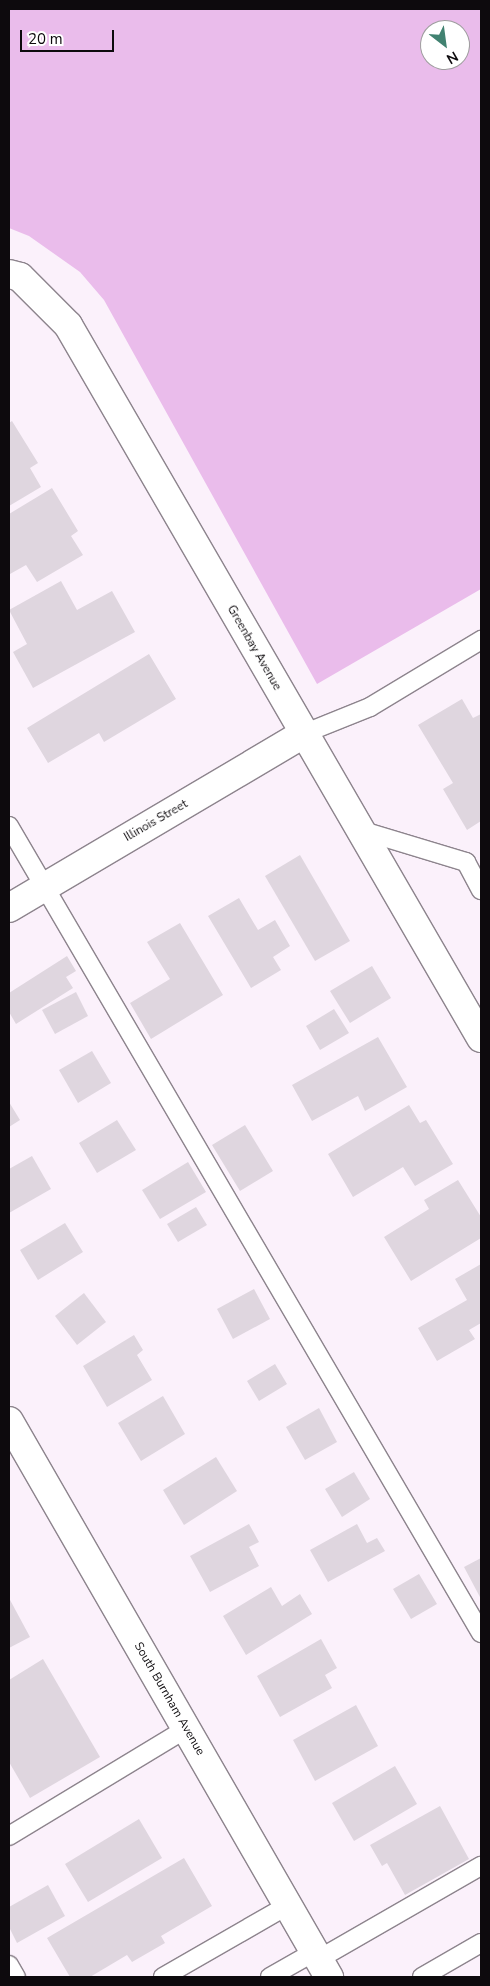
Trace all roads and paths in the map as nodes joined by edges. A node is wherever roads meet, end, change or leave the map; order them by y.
1 (9, 274) edge
2 (481, 640) edge
3 (303, 734) junction
4 (9, 826) edge
5 (360, 830) junction
6 (45, 886) junction
7 (481, 890) edge
8 (9, 908) edge
9 (481, 1038) edge
10 (9, 1420) edge
11 (481, 1633) edge
12 (186, 1729) junction
13 (9, 1836) edge
14 (481, 1866) edge
15 (288, 1905) junction
16 (481, 1943) edge
17 (9, 1965) edge
18 (322, 1968) edge
19 (16, 1977) edge
20 (163, 1977) edge
21 (270, 1977) edge
22 (422, 1977) edge

1 - 3 street, Greenbay Avenue
2 - 3 lane
3 - 5 street, Greenbay Avenue
3 - 6 street, Illinois Street
4 - 6 lane
5 - 7 lane
5 - 9 street, Greenbay Avenue
6 - 8 street, Illinois Street
6 - 11 lane
10 - 12 street, South Burnham Avenue
12 - 13 lane
12 - 15 street, South Burnham Avenue
14 - 18 lane
15 - 18 street, South Burnham Avenue
15 - 20 lane
16 - 22 lane
17 - 19 lane
18 - 21 lane

